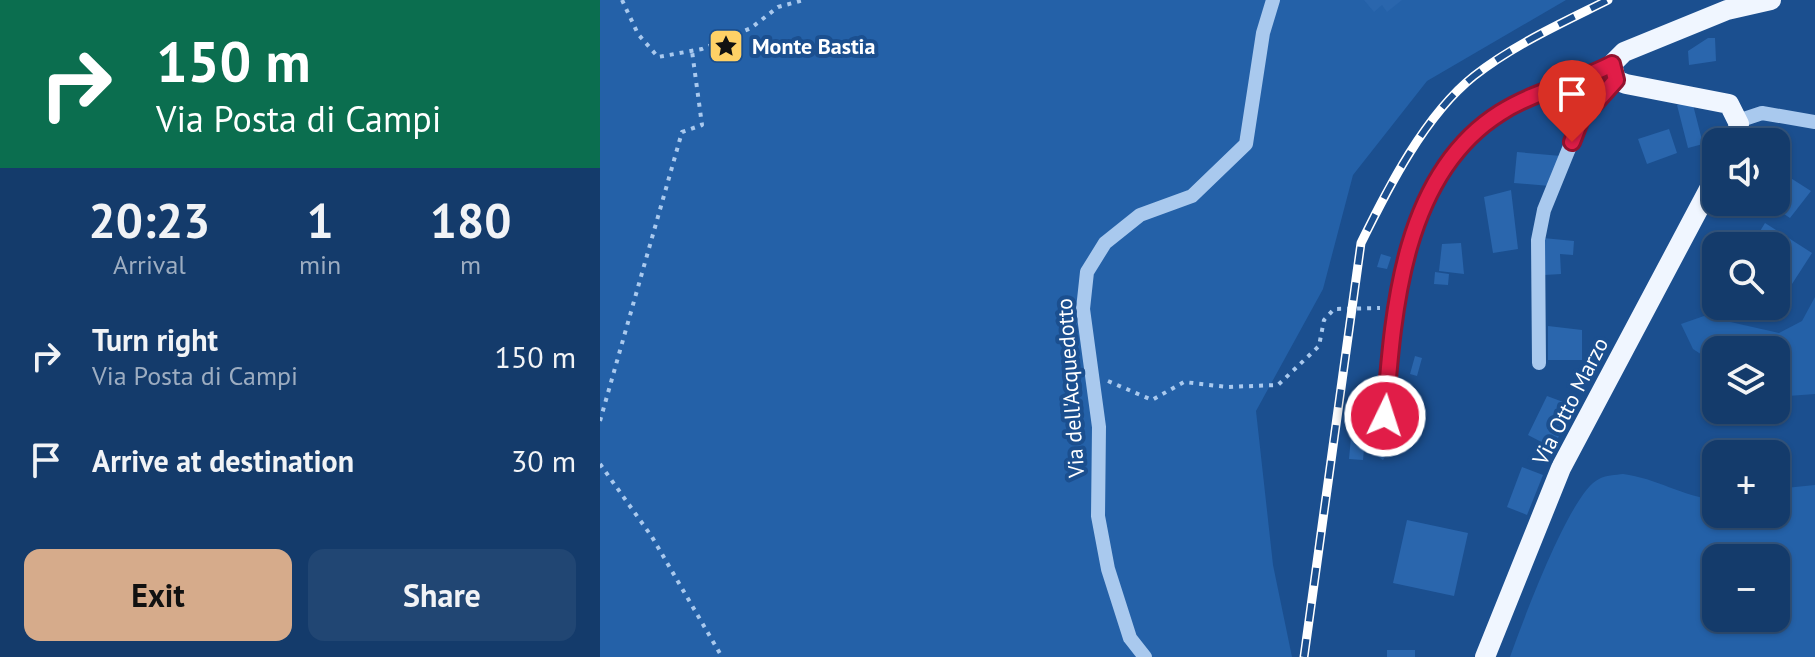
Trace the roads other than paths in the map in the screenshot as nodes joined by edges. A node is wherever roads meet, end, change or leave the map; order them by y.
1 (1273, 0) edge
2 (1771, 0) edge
3 (1614, 72) junction
4 (1738, 121) junction
5 (1815, 122) edge
6 (1737, 128) edge
7 (1702, 202) edge
8 (1539, 363) dead end
9 (1385, 416) dead end
10 (1145, 657) edge
11 (1485, 657) edge

1 - 10 street, Via dell'Acquedotto
2 - 3 main road
3 - 4 main road
3 - 8 street
3 - 9 street
4 - 5 street
4 - 6 main road
7 - 11 main road, Via Otto Marzo

